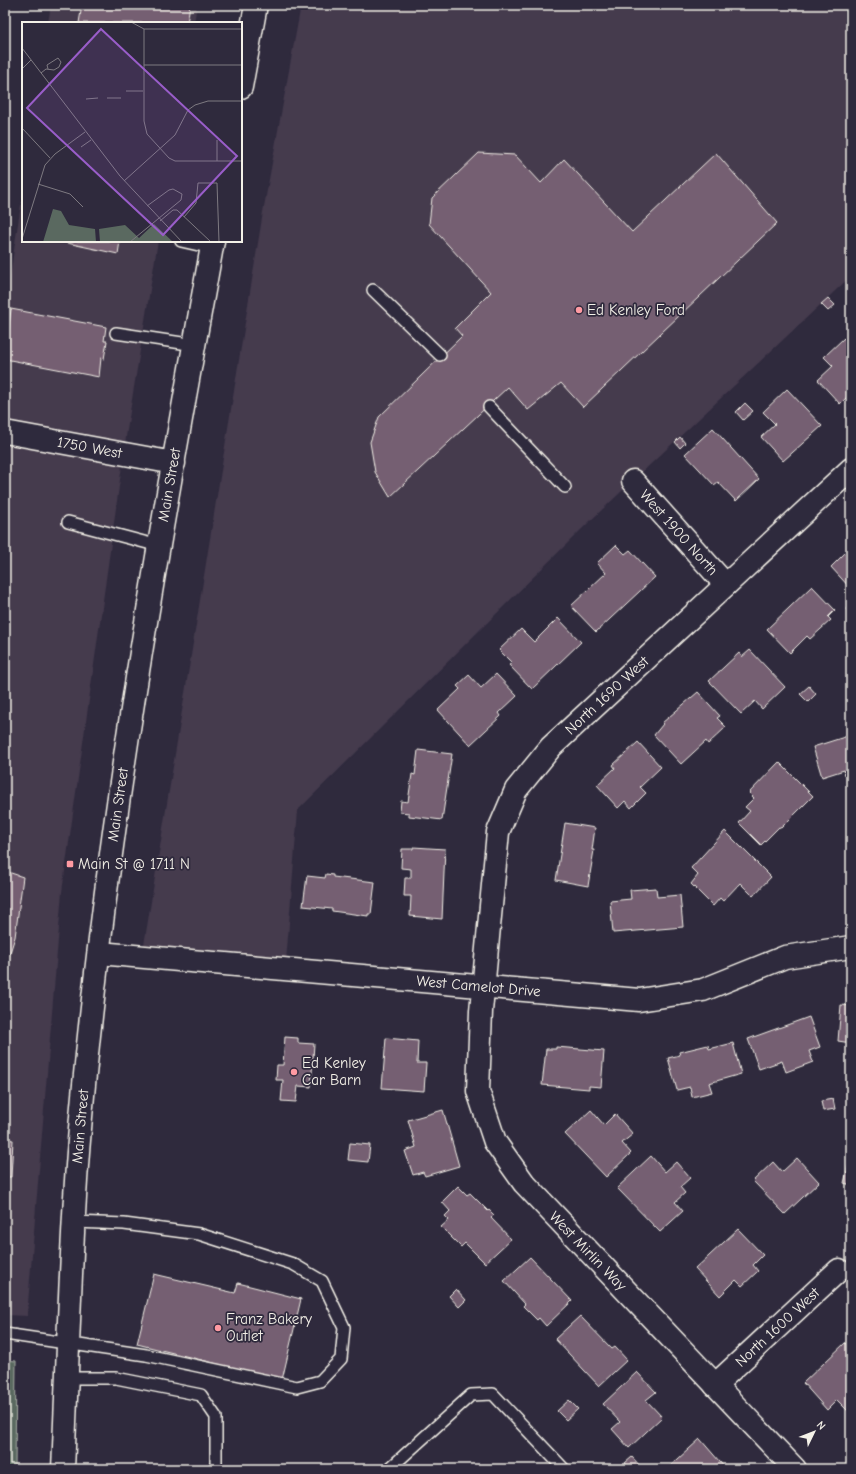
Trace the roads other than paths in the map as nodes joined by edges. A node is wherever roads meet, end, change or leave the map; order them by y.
1 (256, 5) edge
2 (242, 82) edge
3 (192, 242) edge
4 (213, 244) edge
5 (373, 290) dead end
6 (116, 333) dead end
7 (195, 345) junction
8 (440, 355) dead end
9 (489, 407) dead end
10 (5, 432) edge
11 (174, 463) junction
12 (851, 469) edge
13 (634, 481) dead end
14 (565, 487) dead end
15 (68, 522) dead end
16 (158, 546) junction
17 (725, 584) junction
18 (851, 947) edge
19 (99, 953) junction
20 (483, 987) junction
21 (75, 1222) junction
22 (839, 1270) dead end
23 (5, 1334) edge
24 (69, 1344) junction
25 (67, 1378) junction
26 (715, 1384) junction
27 (63, 1469) edge
28 (216, 1469) edge
29 (389, 1469) edge
30 (564, 1469) edge
31 (795, 1469) edge

1 - 2 street
3 - 4 lane
4 - 7 street, Main Street
5 - 8 lane
6 - 7 lane
7 - 11 street, Main Street
9 - 14 lane
10 - 11 street, 1750 West
11 - 16 street, Main Street
12 - 17 street, North 1690 West
13 - 17 street, West 1900 North
15 - 16 lane
16 - 19 street, Main Street
17 - 20 street, North 1690 West
18 - 20 street, West Camelot Drive
19 - 20 street, West Camelot Drive
19 - 21 street, Main Street
20 - 26 street, West Mirlin Way
21 - 24 street, Main Street
21 - 24 lane
22 - 26 street, North 1600 West
23 - 24 lane
24 - 25 street, Main Street
25 - 27 street, Main Street
25 - 28 lane
26 - 31 street, West Mirlin Way
29 - 30 lane

